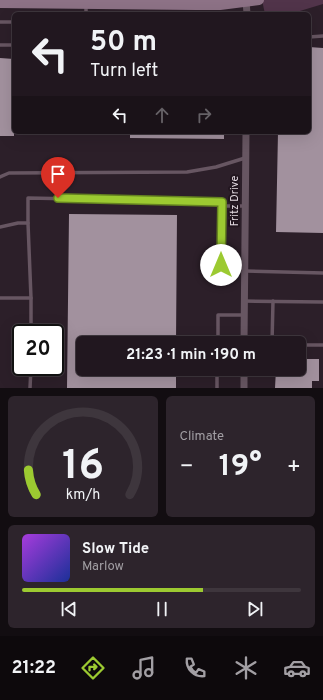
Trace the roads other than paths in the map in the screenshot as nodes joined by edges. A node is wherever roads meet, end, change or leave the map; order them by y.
1 (259, 0) edge
2 (246, 1) edge
3 (0, 3) edge
4 (86, 9) edge
5 (247, 12) edge
6 (0, 22) edge
7 (12, 22) edge
8 (323, 36) edge
9 (311, 37) edge
10 (0, 45) edge
11 (12, 45) edge
12 (246, 134) edge
13 (245, 158) junction
14 (0, 177) edge
15 (221, 206) junction
16 (245, 206) junction
17 (28, 223) junction
18 (0, 227) edge
19 (245, 268) junction
20 (323, 273) edge
21 (0, 298) edge
22 (31, 298) junction
23 (244, 301) junction
24 (273, 301) junction
25 (323, 302) edge
26 (244, 315) junction
27 (31, 324) edge
28 (218, 336) edge
29 (244, 336) edge
30 (272, 336) edge
31 (306, 345) edge
32 (323, 345) edge
33 (31, 376) edge
34 (217, 376) edge
35 (244, 376) edge
36 (30, 388) edge
37 (217, 388) edge
38 (244, 388) edge

1 - 2 main road
2 - 4 main road
2 - 5 street
3 - 4 main road
6 - 7 lane
8 - 9 lane
10 - 11 lane
12 - 13 street, Fritz Drive
13 - 14 lane
13 - 16 street, Fritz Drive
15 - 16 lane
15 - 17 lane
15 - 19 lane
16 - 19 street, Fritz Drive
17 - 18 lane
17 - 22 lane
19 - 20 lane
19 - 23 street, Fritz Drive
21 - 22 lane
22 - 27 lane
23 - 24 lane
23 - 26 street, Fritz Drive
24 - 25 lane
24 - 30 lane
26 - 28 lane
26 - 29 street, Fritz Drive
31 - 32 lane
33 - 36 lane
34 - 37 lane
35 - 38 street

